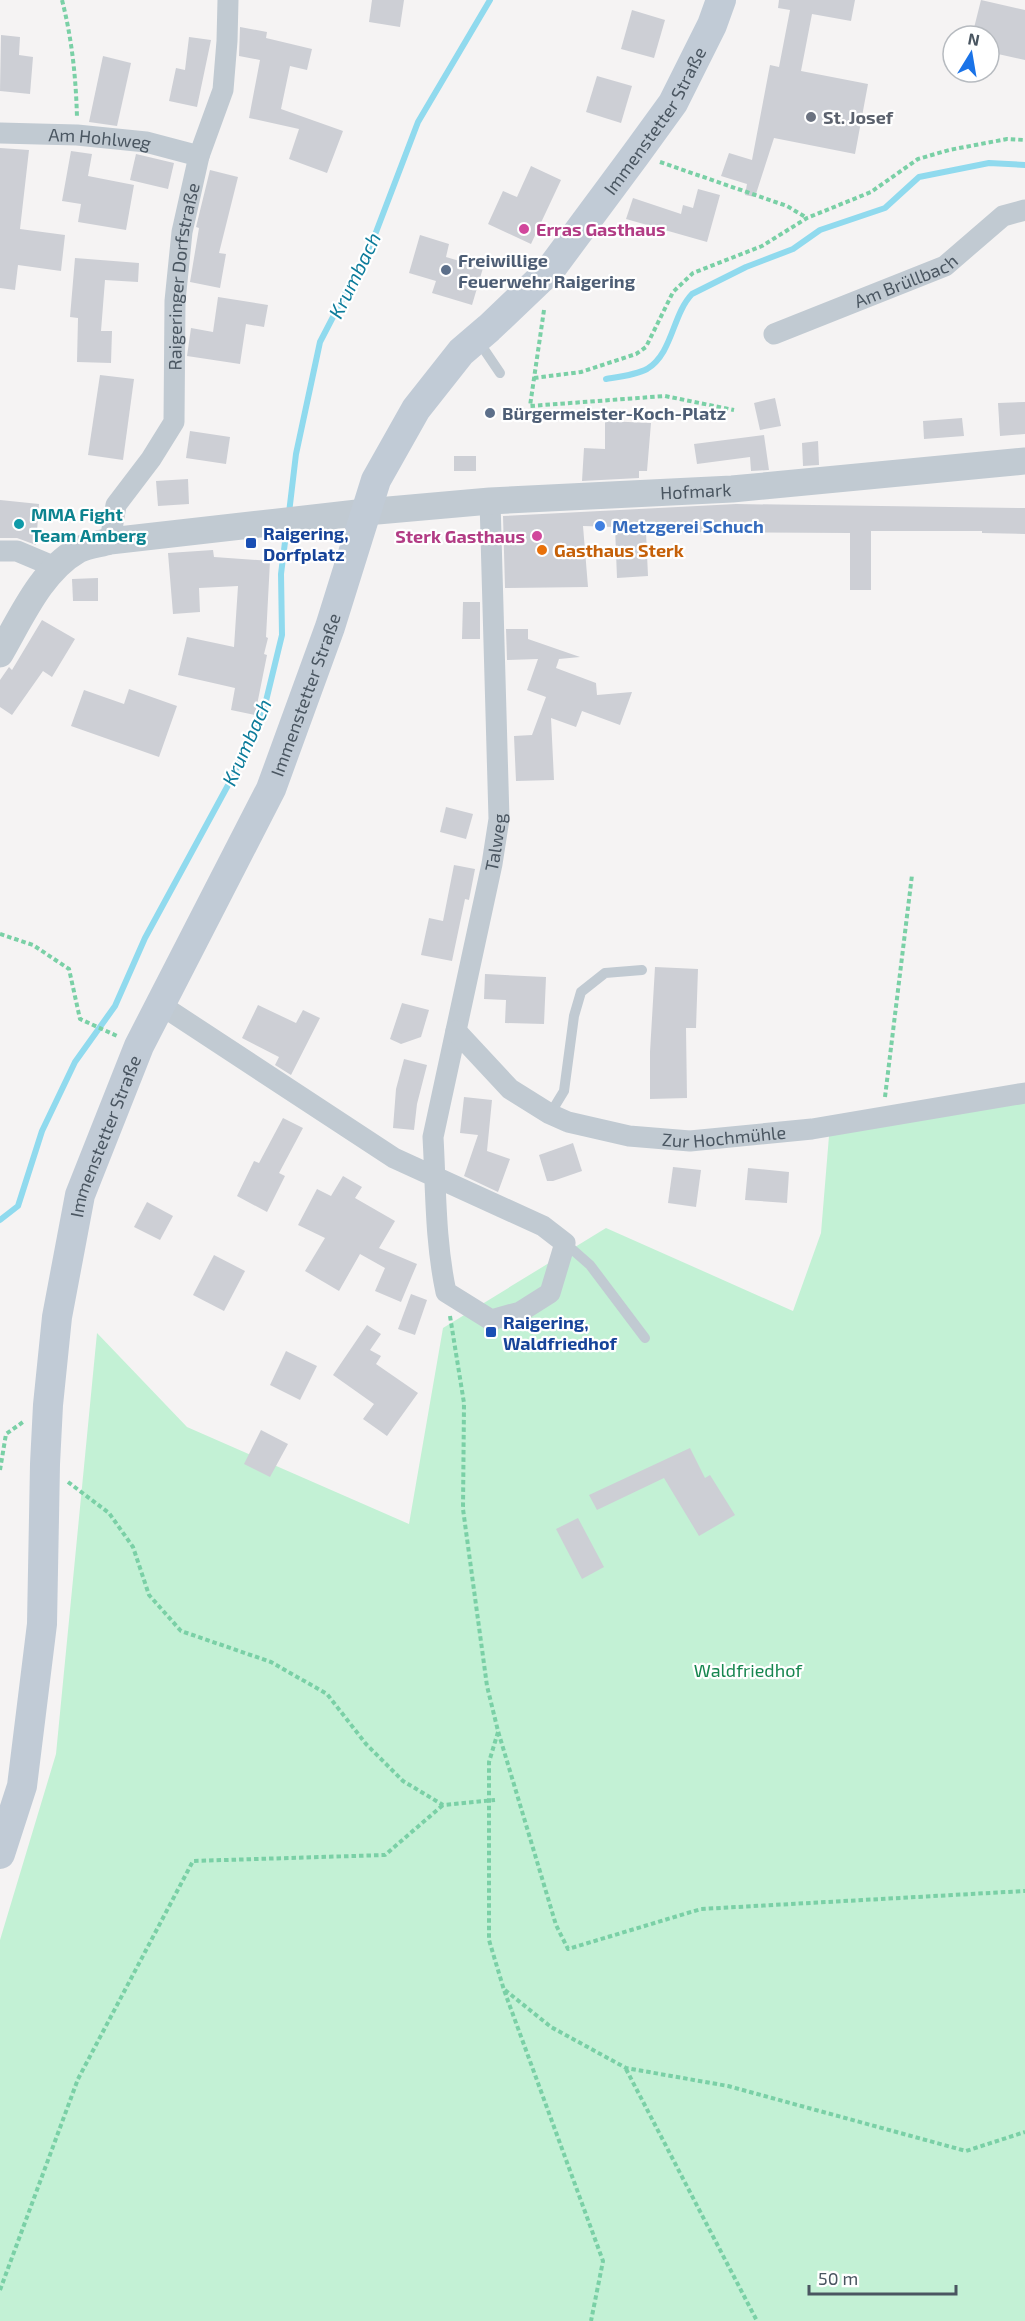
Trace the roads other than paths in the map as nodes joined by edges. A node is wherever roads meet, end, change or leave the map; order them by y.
1 (228, 0) edge
2 (721, 0) edge
3 (0, 133) edge
4 (199, 156) junction
5 (1025, 210) edge
6 (774, 334) dead end
7 (477, 339) junction
8 (500, 373) dead end
9 (1025, 461) edge
10 (490, 501) junction
11 (366, 512) junction
12 (110, 541) junction
13 (0, 551) edge
14 (55, 567) junction
15 (0, 654) edge
16 (642, 970) dead end
17 (161, 1005) junction
18 (456, 1031) junction
19 (1025, 1093) edge
20 (550, 1114) junction
21 (435, 1177) junction
22 (565, 1243) junction
23 (645, 1338) dead end
24 (0, 1854) edge

1 - 4 street, Raigeringer Dorfstraße
2 - 7 main road, Immenstetter Straße
3 - 4 street, Am Hohlweg
4 - 12 street, Raigeringer Dorfstraße
5 - 6 street, Am Brüllbach
7 - 8 lane
7 - 11 main road, Immenstetter Straße
9 - 10 street, Hofmark
10 - 11 street, Hofmark
10 - 18 street, Talweg
11 - 12 street, Hofmark
11 - 17 main road, Immenstetter Straße
12 - 14 street, Hofmark
13 - 14 street
14 - 15 street, Hofmark
16 - 20 lane
17 - 21 street
17 - 24 main road, Immenstetter Straße
18 - 20 street, Zur Hochmühle
18 - 21 street, Talweg
19 - 20 street, Zur Hochmühle
21 - 22 street
21 - 22 street, Talweg
22 - 23 lane

